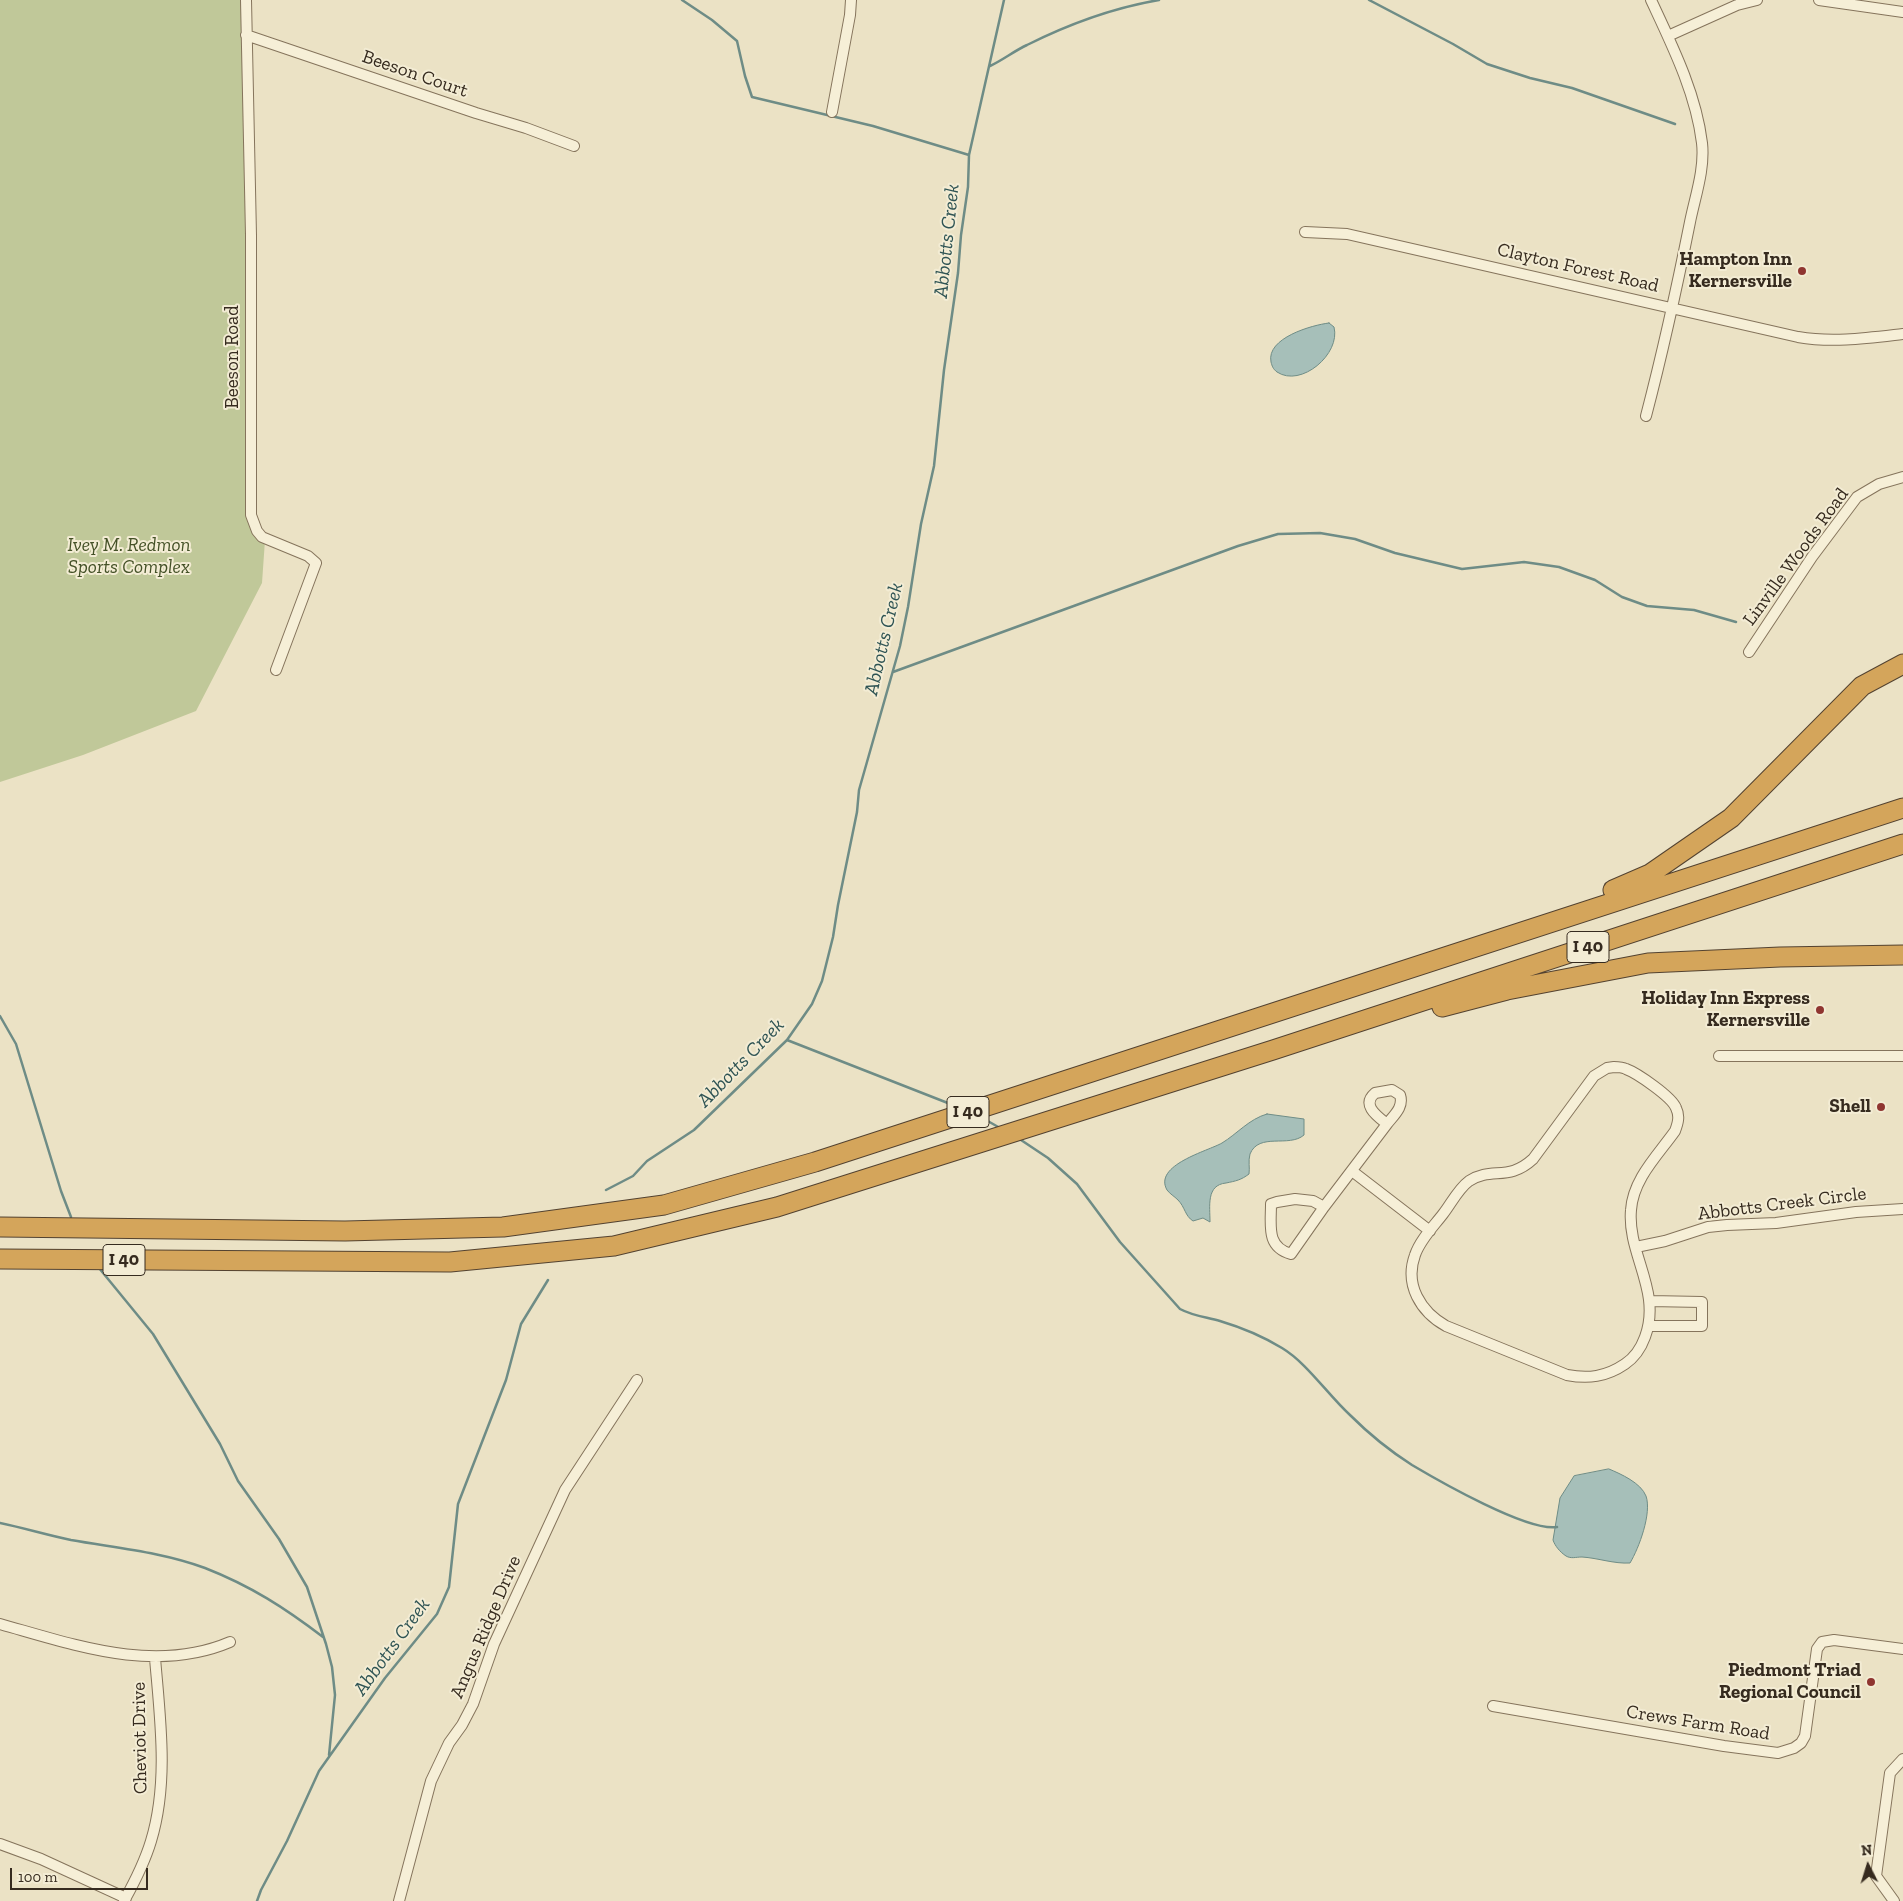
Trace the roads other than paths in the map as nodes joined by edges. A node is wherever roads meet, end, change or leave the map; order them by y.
1 (246, 0) edge
2 (851, 0) edge
3 (1651, 0) edge
4 (1756, 0) edge
5 (1819, 0) edge
6 (1903, 12) edge
7 (246, 35) junction
8 (1668, 36) junction
9 (832, 112) dead end
10 (574, 146) dead end
11 (1305, 232) dead end
12 (1673, 308) junction
13 (1903, 334) edge
14 (1646, 416) dead end
15 (1903, 477) edge
16 (1749, 652) dead end
17 (1903, 664) edge
18 (276, 670) dead end
19 (1903, 808) edge
20 (1903, 844) edge
21 (1456, 952) junction
22 (1903, 955) edge
23 (1273, 1050) junction
24 (1719, 1056) dead end
25 (1903, 1056) edge
26 (1387, 1124) dead end
27 (1352, 1171) junction
28 (1324, 1207) junction
29 (1903, 1209) edge
30 (0, 1227) edge
31 (1430, 1230) junction
32 (1636, 1247) junction
33 (0, 1259) edge
34 (1650, 1301) junction
35 (1650, 1326) junction
36 (637, 1380) dead end
37 (0, 1624) edge
38 (230, 1642) dead end
39 (1903, 1649) edge
40 (155, 1658) junction
41 (1493, 1706) dead end
42 (1903, 1759) edge
43 (0, 1844) edge
44 (125, 1899) edge
45 (398, 1901) edge
46 (1894, 1901) edge

1 - 7 street, Beeson Road
2 - 9 street
3 - 8 street
4 - 8 street
5 - 6 street
7 - 10 street, Beeson Court
7 - 18 street, Beeson Road
8 - 12 street
11 - 12 street, Clayton Forest Road
12 - 13 street, Clayton Forest Road
12 - 14 street
15 - 16 street, Linville Woods Road
17 - 21 highway
19 - 21 highway, I 40
20 - 23 highway, I 40
21 - 30 highway, I 40
22 - 23 highway
23 - 33 highway, I 40
24 - 25 street
26 - 27 street
27 - 28 street
27 - 31 street
28 - 28 street
29 - 32 street, Abbotts Creek Circle
31 - 32 street
31 - 35 street
32 - 34 street
34 - 35 street
34 - 35 street
36 - 45 street, Angus Ridge Drive
37 - 40 street
38 - 40 street
39 - 41 street, Crews Farm Road
40 - 44 street, Cheviot Drive
42 - 46 street
43 - 44 street

